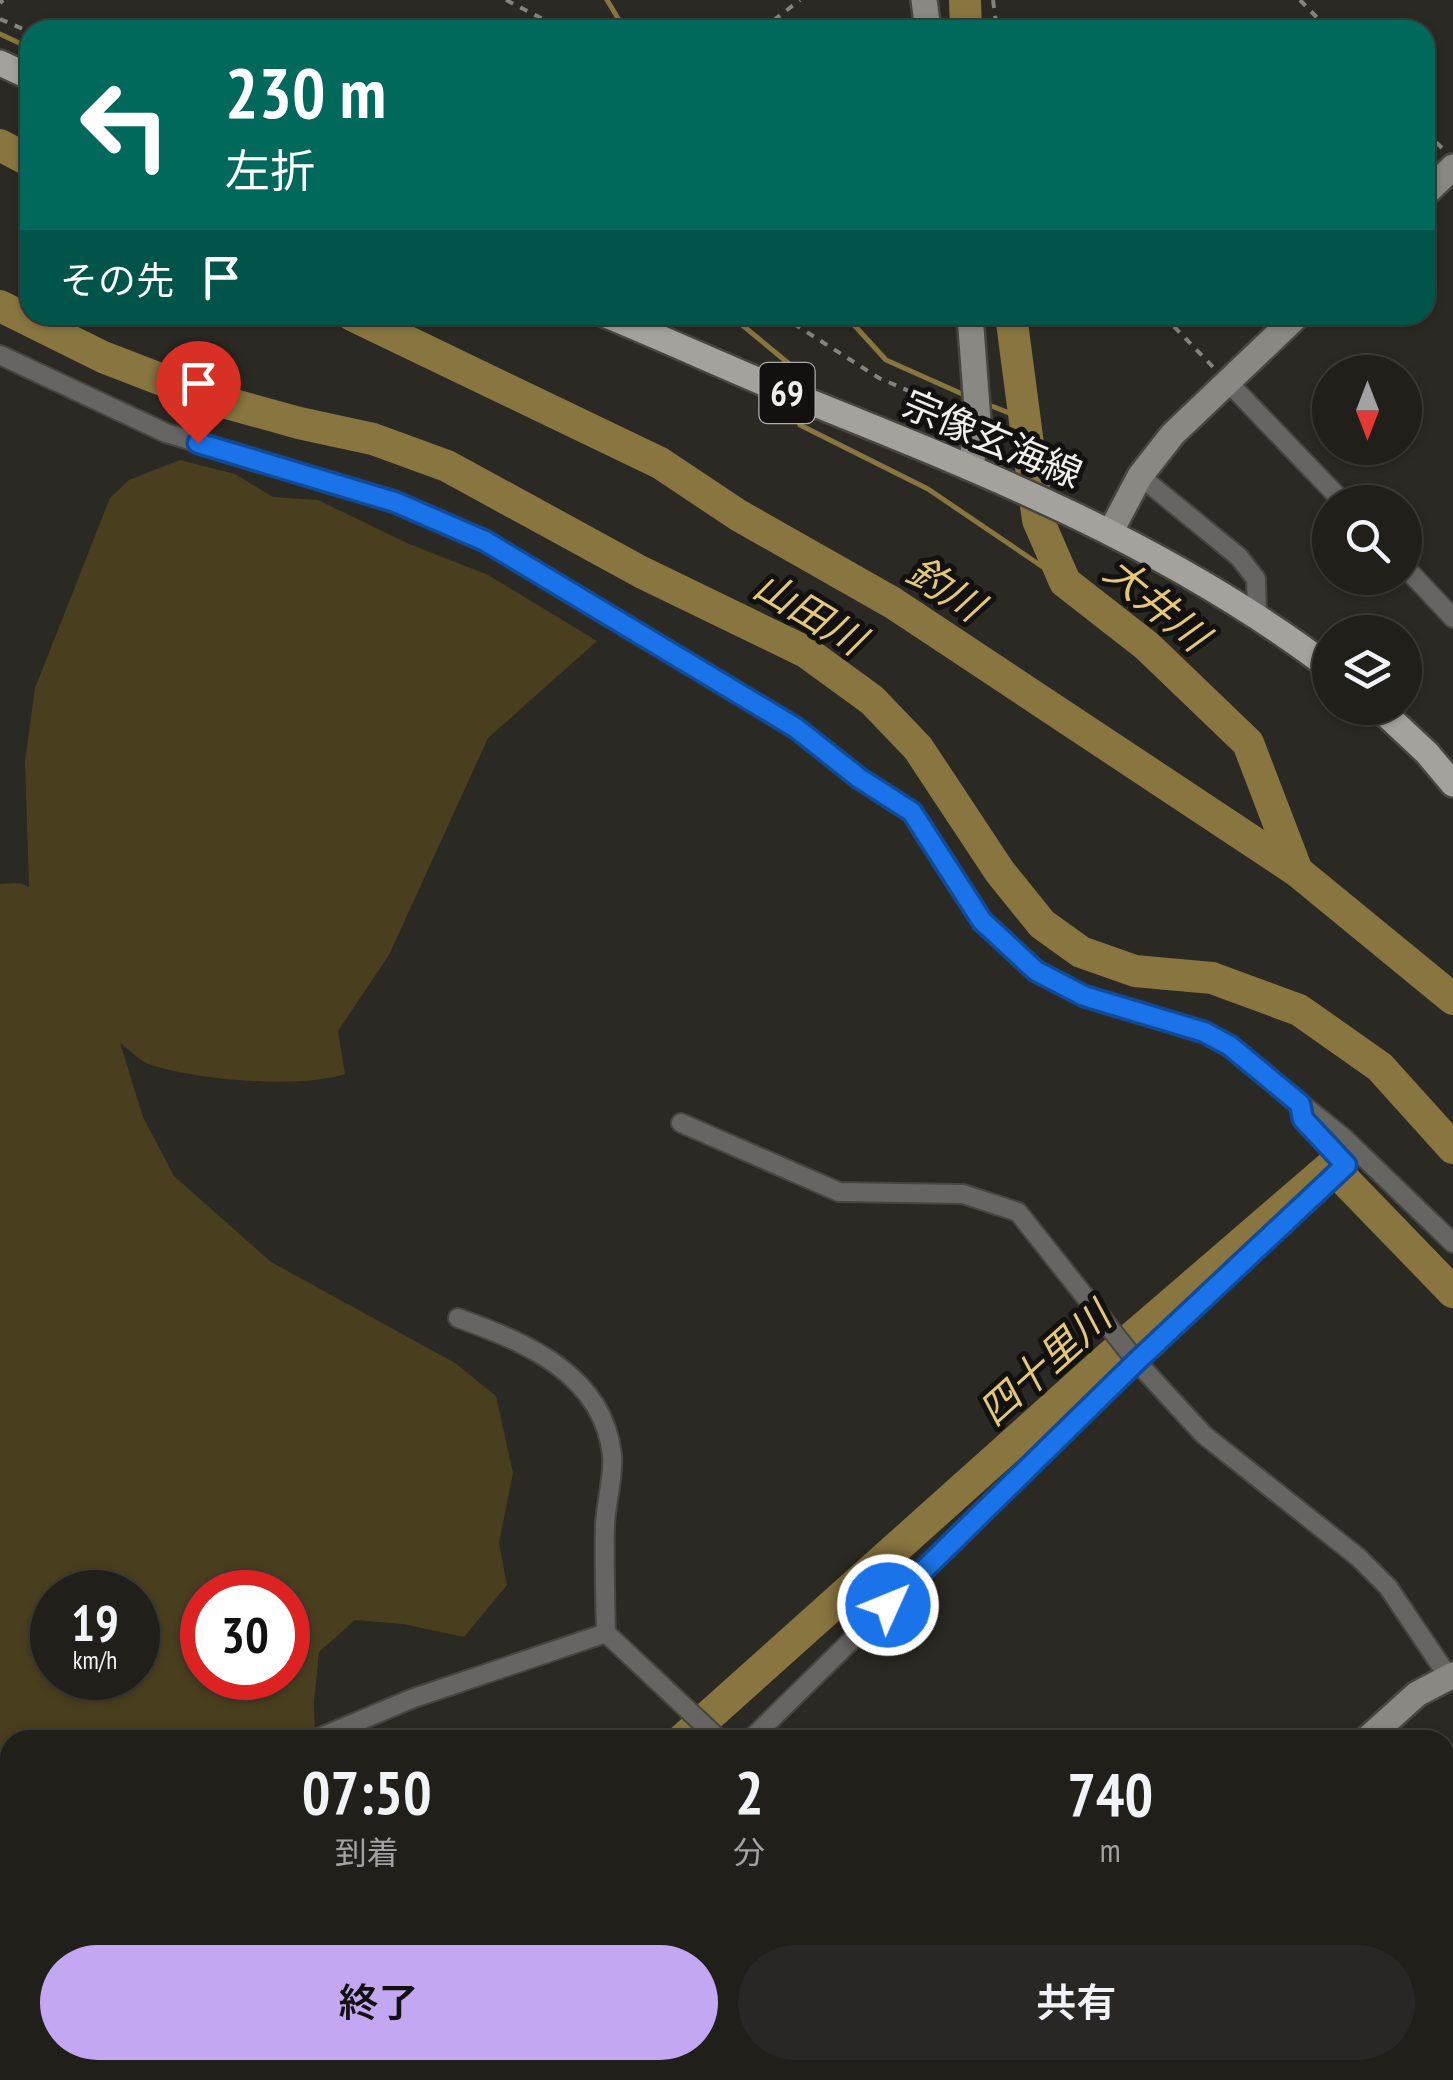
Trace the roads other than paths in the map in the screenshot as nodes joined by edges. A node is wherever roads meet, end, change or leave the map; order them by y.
1 (630, 325) edge
2 (971, 325) edge
3 (1288, 325) edge
4 (0, 355) edge
5 (1228, 382) junction
6 (970, 466) junction
7 (1140, 476) junction
8 (1327, 485) edge
9 (1111, 530) junction
10 (1422, 586) edge
11 (1257, 617) junction
12 (1453, 618) edge
13 (1312, 655) edge
14 (1397, 725) edge
15 (1453, 784) edge
16 (1300, 1104) junction
17 (681, 1123) dead end
18 (1453, 1244) edge
19 (458, 1318) dead end
20 (1136, 1362) junction
21 (606, 1634) junction
22 (1450, 1675) edge
23 (337, 1730) edge
24 (709, 1730) edge
25 (760, 1730) edge
26 (1377, 1730) edge

1 - 6 main road, 宗像玄海線 / 69
2 - 6 street
3 - 5 street
4 - 16 street
5 - 7 street
5 - 8 street
6 - 9 main road, 宗像玄海線 / 69
7 - 9 street
7 - 11 street
9 - 11 main road, 宗像玄海線 / 69
10 - 12 street
11 - 13 main road, 宗像玄海線 / 69
14 - 15 main road
16 - 18 street
16 - 20 street
17 - 20 street
19 - 21 street
20 - 22 street
20 - 25 street
21 - 23 street
21 - 24 street
22 - 26 street

